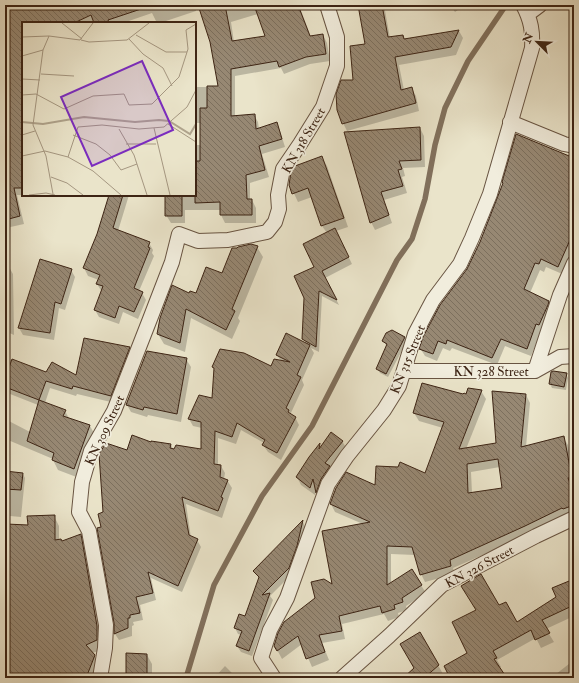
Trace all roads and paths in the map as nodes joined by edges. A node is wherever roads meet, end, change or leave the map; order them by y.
1 (327, 5) edge
2 (540, 5) edge
3 (525, 10) edge
4 (510, 122) junction
5 (574, 146) edge
6 (179, 234) joint
7 (574, 263) edge
8 (574, 356) edge
9 (404, 371) junction
10 (535, 371) junction
11 (574, 518) edge
12 (100, 678) edge
13 (274, 678) edge
14 (342, 678) edge

1 - 6 street, KN 318 Street
2 - 3 street
3 - 4 street, KN 315 Street
4 - 5 street
4 - 9 street, KN 315 Street
6 - 12 street, KN 309 Street
7 - 10 street
8 - 10 street, KN 328 Street
9 - 10 street, KN 328 Street
9 - 13 street, KN 315 Street
11 - 14 street, KN 326 Street

